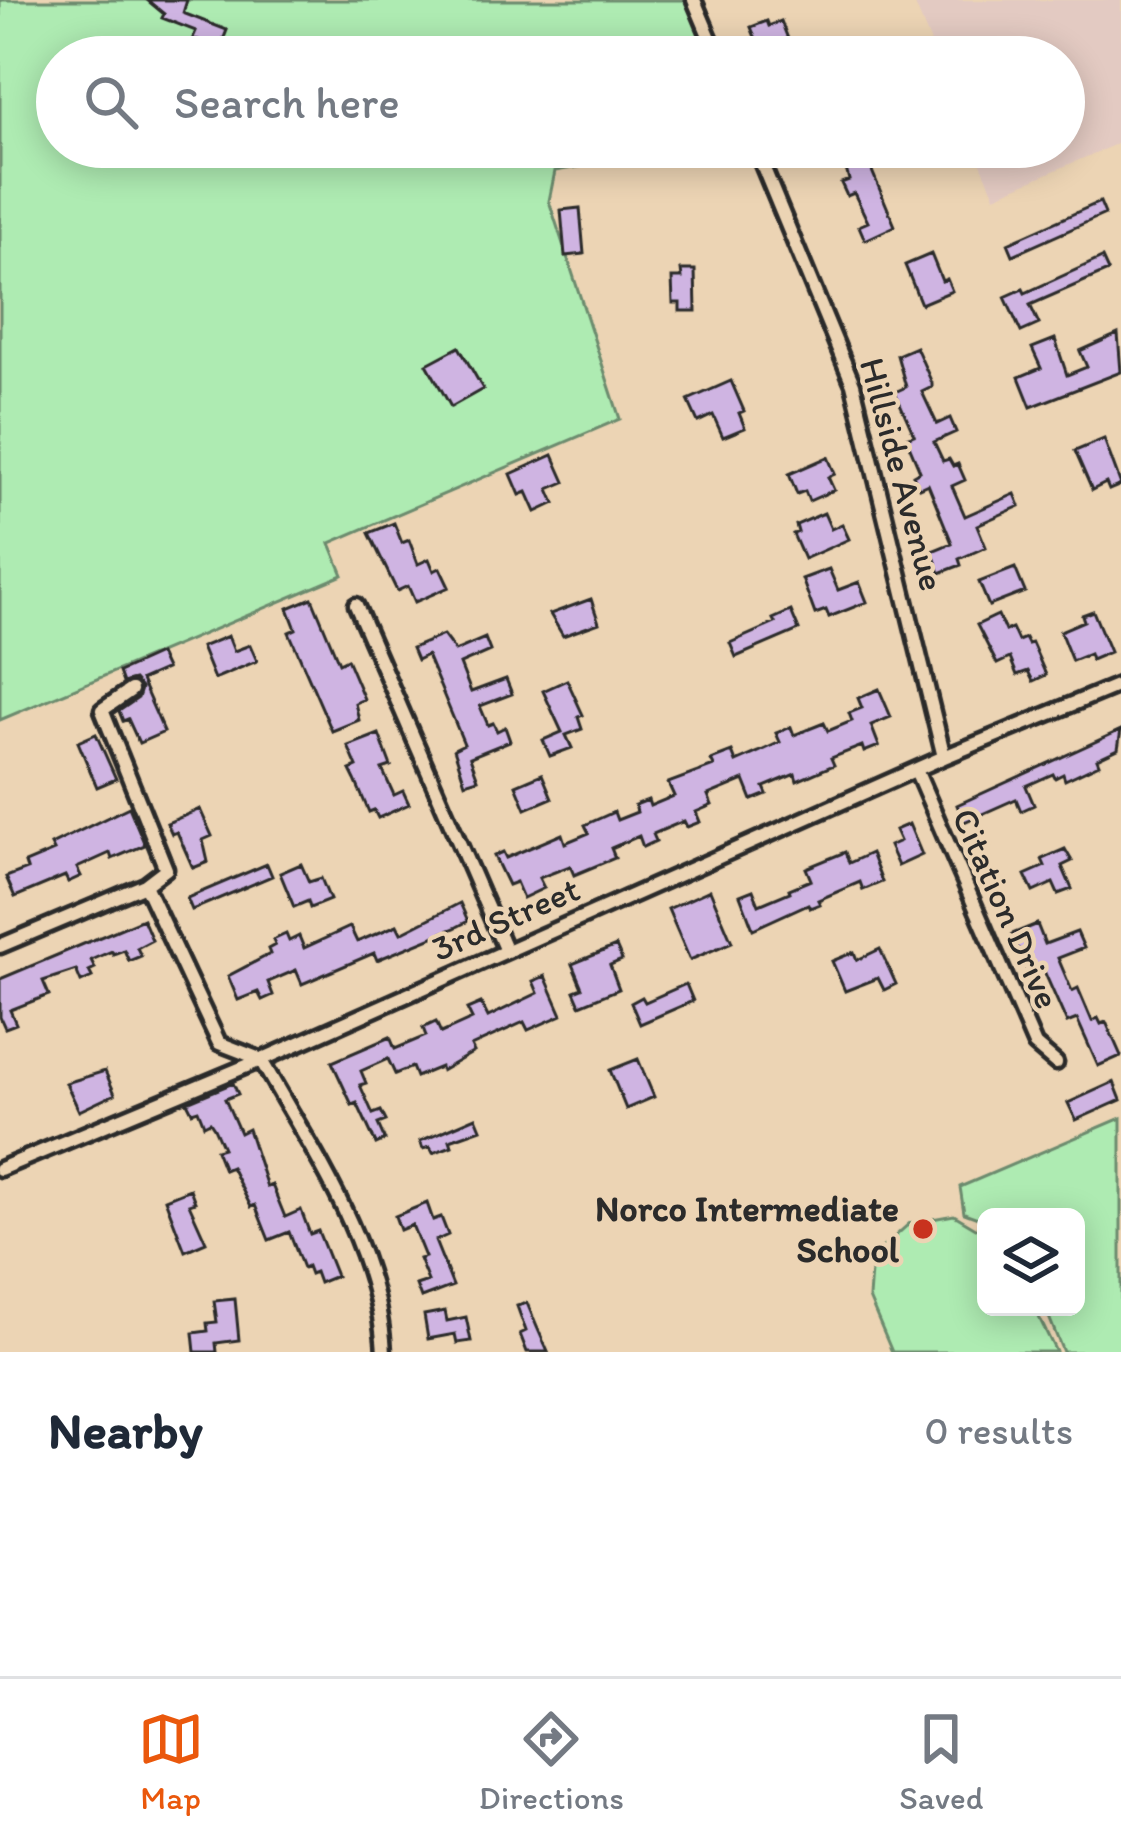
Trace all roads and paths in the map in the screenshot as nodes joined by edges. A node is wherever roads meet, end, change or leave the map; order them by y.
1 (694, 0) edge
2 (709, 36) edge
3 (764, 168) edge
4 (356, 605) dead end
5 (1121, 685) edge
6 (131, 690) dead end
7 (944, 757) junction
8 (916, 770) junction
9 (146, 885) junction
10 (0, 946) edge
11 (506, 951) junction
12 (261, 1060) junction
13 (1056, 1063) dead end
14 (0, 1169) edge
15 (384, 1352) edge

1 - 2 street
3 - 7 street, Hillside Avenue
4 - 11 street
5 - 7 street, 3rd Street
6 - 9 street
7 - 8 street, 3rd Street
8 - 11 street, 3rd Street
8 - 13 street, Citation Drive
9 - 10 street
9 - 12 street
11 - 12 street, 3rd Street
12 - 14 street, 3rd Street
12 - 15 street

